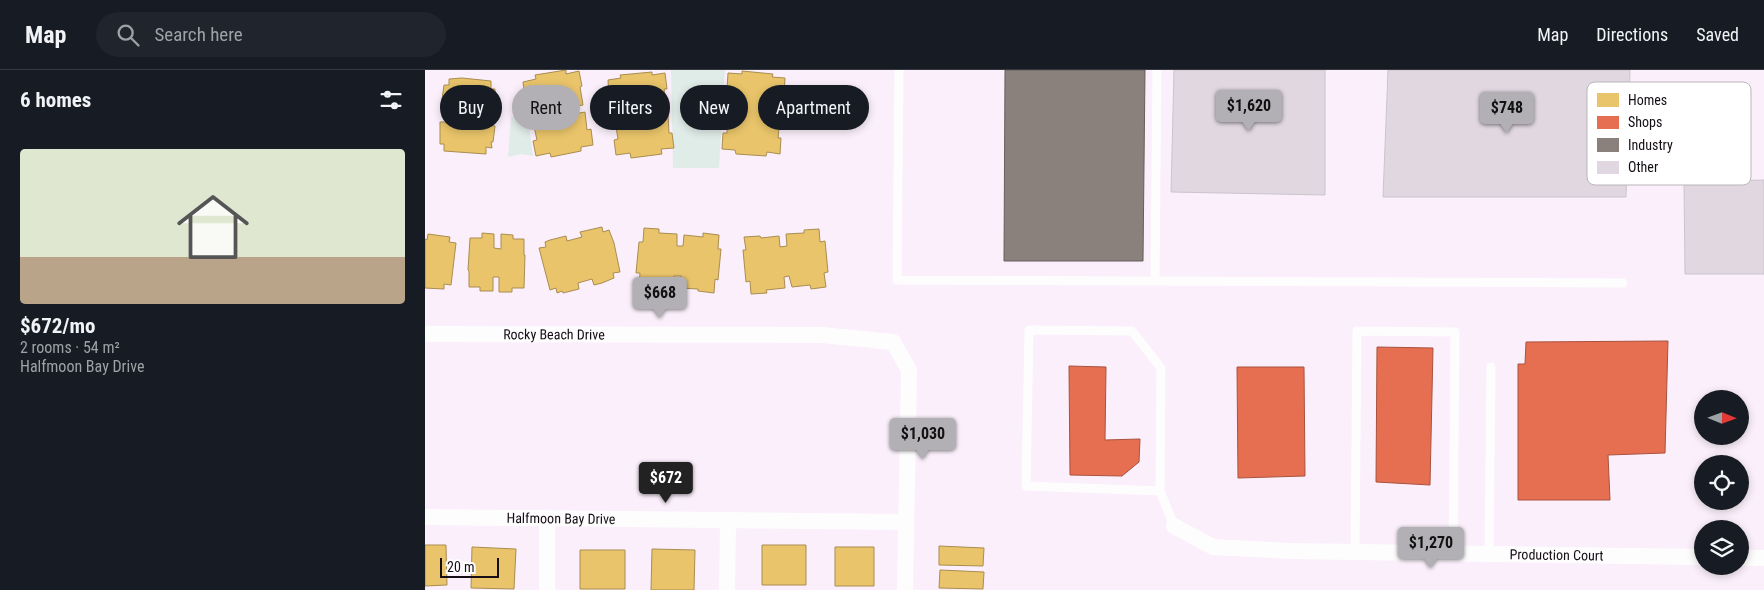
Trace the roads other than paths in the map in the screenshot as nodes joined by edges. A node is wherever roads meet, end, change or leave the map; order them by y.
1 (899, 70) edge
2 (1157, 70) edge
3 (1155, 281) junction
4 (1623, 283) dead end
5 (425, 334) edge
6 (1491, 367) dead end
7 (1160, 491) junction
8 (425, 517) edge
9 (547, 518) junction
10 (728, 520) junction
11 (907, 522) junction
12 (1174, 526) joint
13 (1355, 552) junction
14 (1453, 554) junction
15 (1489, 554) junction
16 (1694, 557) edge
17 (1749, 558) edge
18 (1764, 558) edge
19 (547, 590) edge
20 (727, 590) edge
21 (905, 590) edge

1 - 3 lane
2 - 3 lane
3 - 4 lane
5 - 11 street, Rocky Beach Drive
6 - 15 lane
7 - 7 lane
7 - 12 lane
8 - 9 street, Halfmoon Bay Drive
9 - 10 street, Halfmoon Bay Drive
9 - 19 street
10 - 11 street, Halfmoon Bay Drive
10 - 20 street
11 - 21 street
12 - 13 street, Production Court
13 - 14 street, Production Court
13 - 14 lane
14 - 15 street, Production Court
15 - 16 street, Production Court
17 - 18 street

